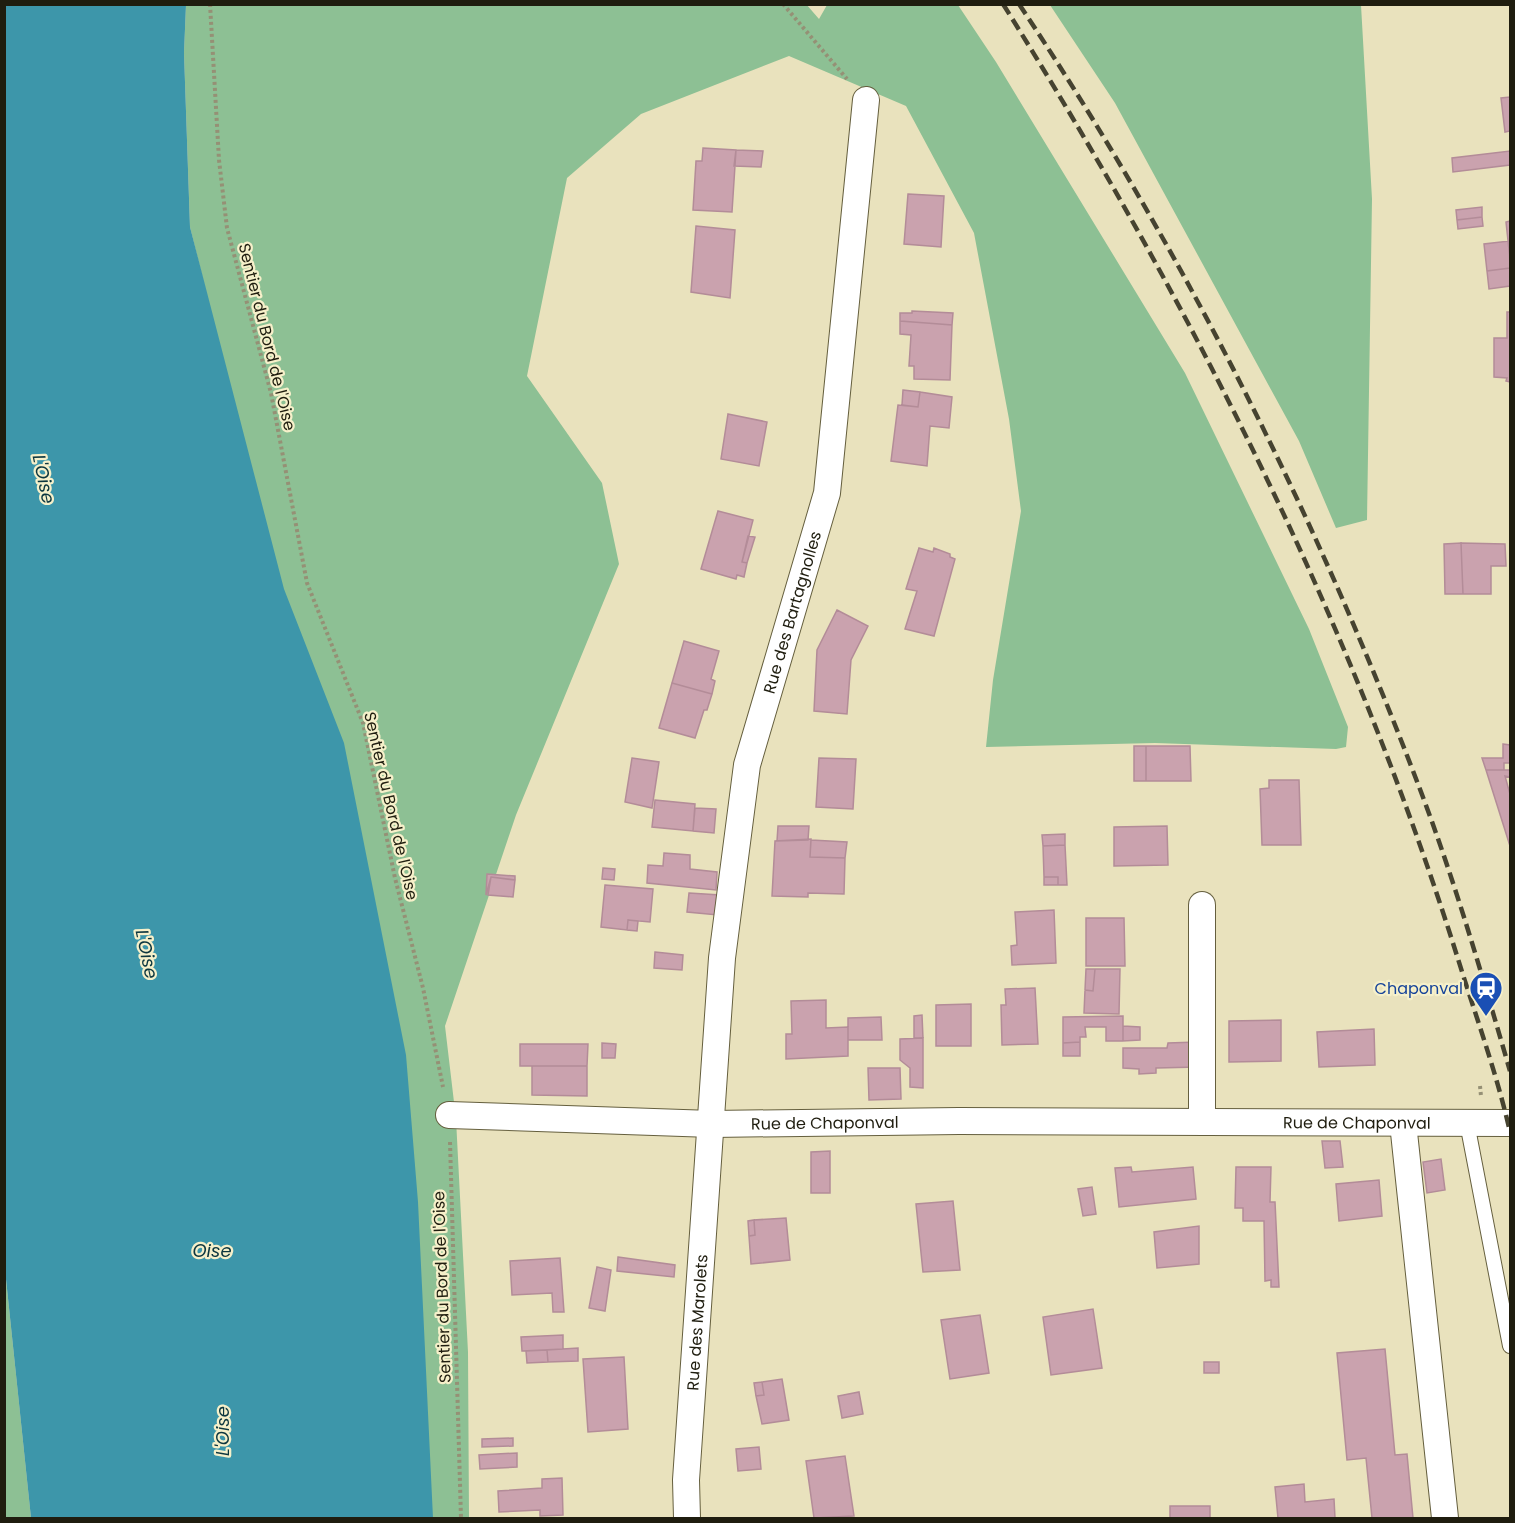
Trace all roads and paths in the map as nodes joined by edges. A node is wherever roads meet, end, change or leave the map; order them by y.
1 (210, 4) edge
2 (783, 4) edge
3 (866, 100) joint
4 (1202, 905) dead end
5 (449, 1115) junction
6 (1202, 1122) junction
7 (1403, 1123) junction
8 (1467, 1123) junction
9 (1510, 1123) edge
10 (712, 1124) junction
11 (1510, 1346) edge
12 (461, 1518) edge
13 (687, 1518) edge
14 (1445, 1518) edge

1 - 5 path, Sentier du Bord de l'Oise
2 - 3 path
3 - 10 street, Rue des Bartagnolles
4 - 6 street
5 - 10 street, Rue de Chaponval
5 - 12 path, Sentier du Bord de l'Oise
6 - 7 street, Rue de Chaponval
6 - 10 street, Rue de Chaponval
7 - 8 street, Rue de Chaponval
7 - 14 street
8 - 9 street, Rue de Chaponval
8 - 11 lane
10 - 13 street, Rue des Marolets

